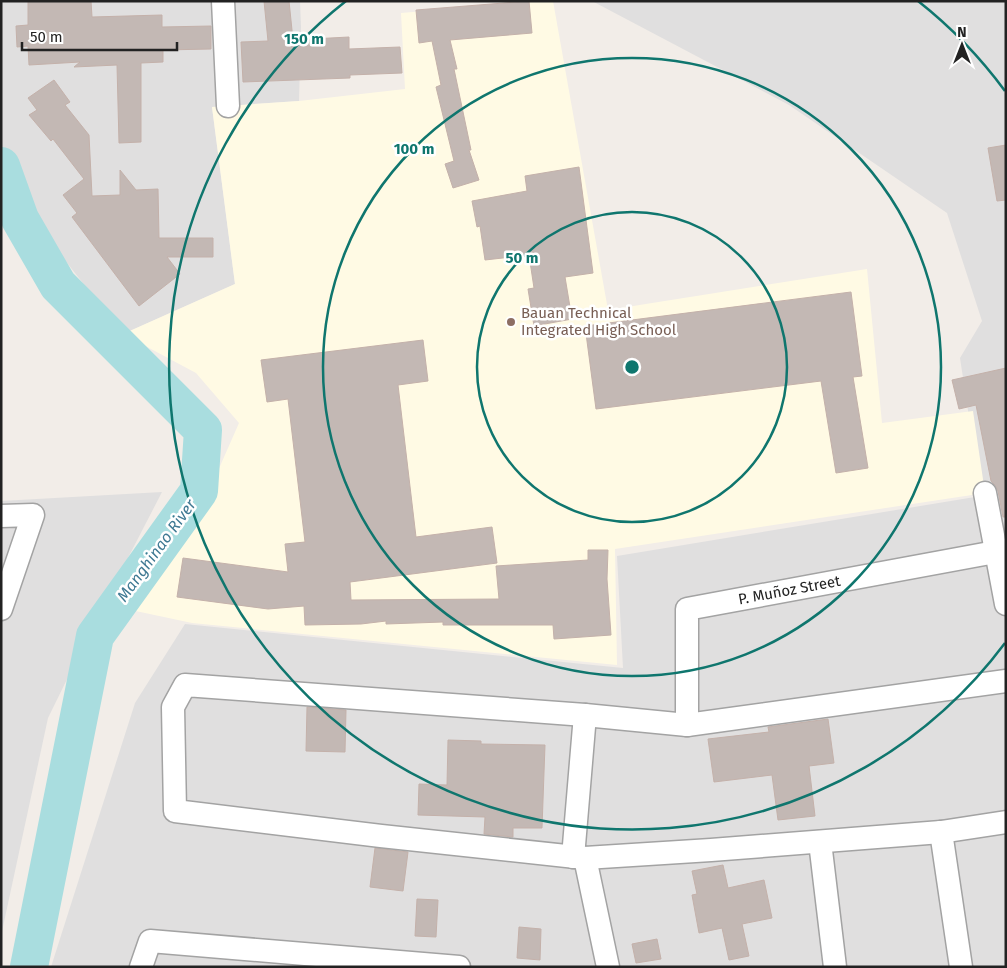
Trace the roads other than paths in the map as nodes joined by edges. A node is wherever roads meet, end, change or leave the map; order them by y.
1 (223, 1) edge
2 (228, 106) dead end
3 (985, 493) dead end
4 (1, 516) edge
5 (1001, 551) edge
6 (2, 604) edge
7 (1006, 604) edge
8 (1006, 681) edge
9 (585, 715) junction
10 (687, 725) junction
11 (1006, 822) edge
12 (941, 832) junction
13 (820, 842) junction
14 (579, 857) junction
15 (141, 967) edge
16 (459, 967) edge
17 (608, 967) edge
18 (835, 967) edge
19 (960, 967) edge

1 - 2 street
3 - 5 street
4 - 6 street
5 - 7 street
5 - 10 street, P. Muñoz Street
8 - 10 street
9 - 10 street
9 - 14 street
9 - 14 street
11 - 12 street
12 - 13 street
12 - 19 street
13 - 14 street
13 - 18 street
14 - 17 street
15 - 16 street

